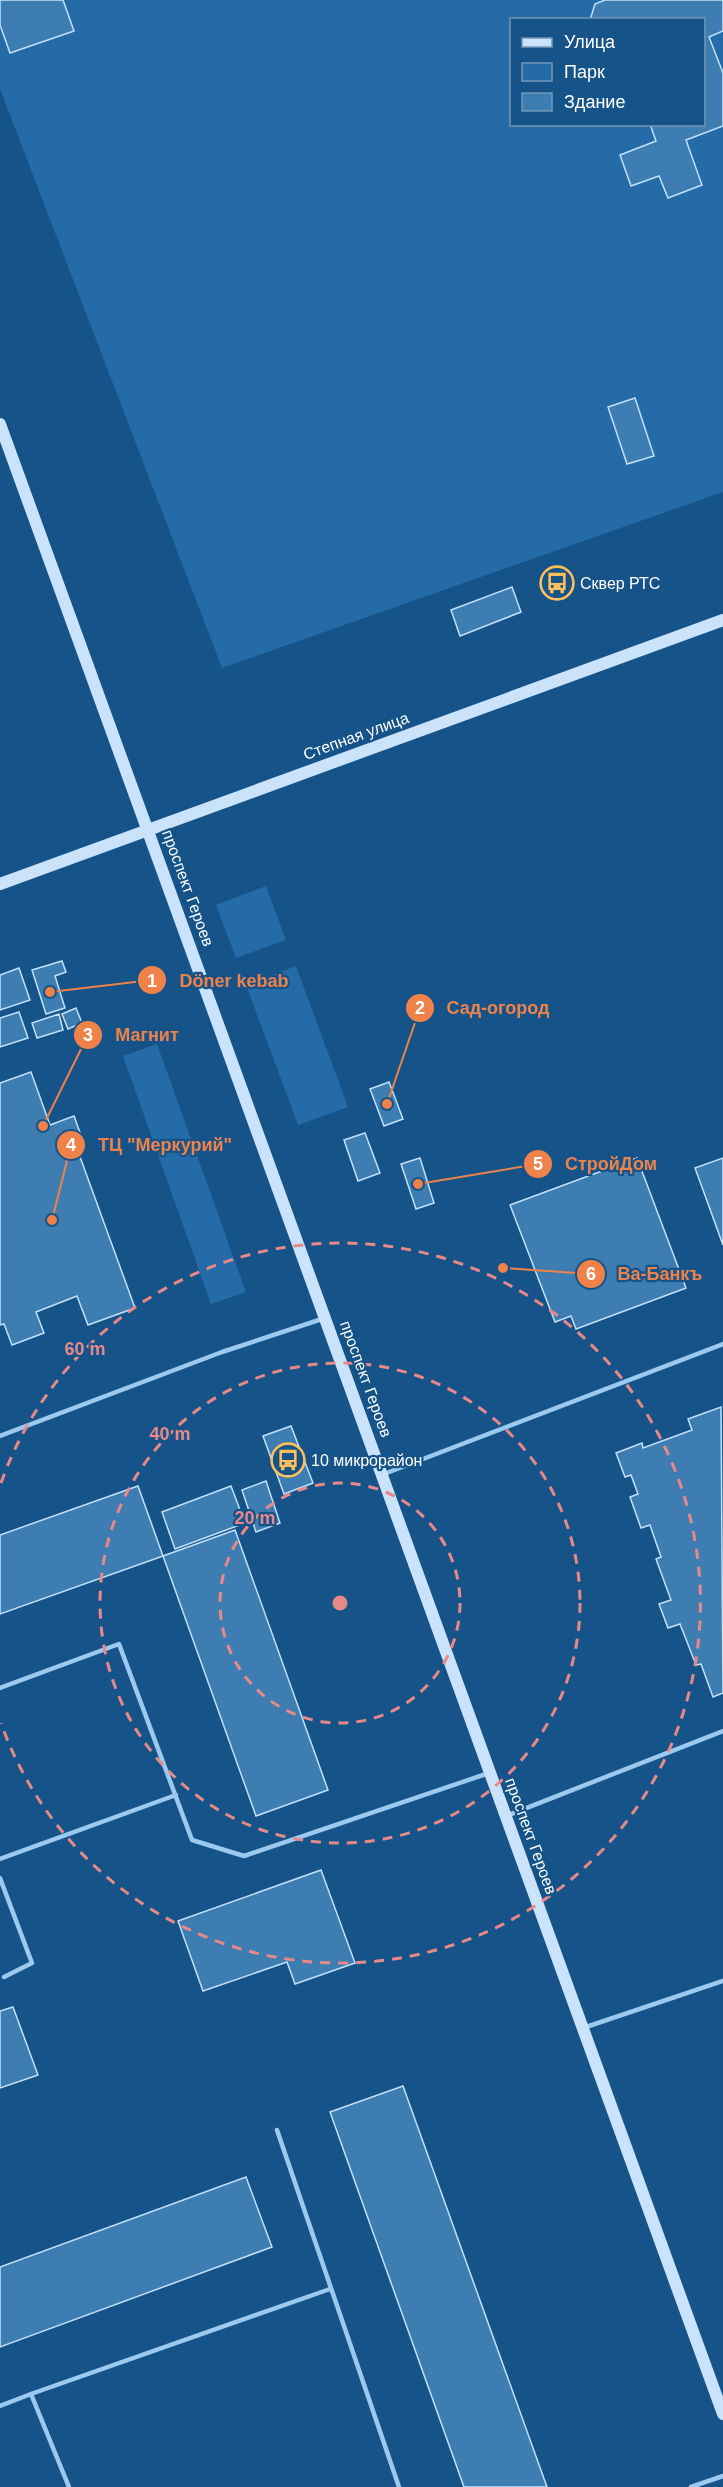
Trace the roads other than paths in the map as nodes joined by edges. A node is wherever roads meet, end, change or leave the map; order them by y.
1 (0, 423) edge
2 (723, 620) edge
3 (149, 829) junction
4 (0, 884) edge
5 (326, 1318) junction
6 (723, 1344) edge
7 (0, 1436) edge
8 (383, 1474) junction
9 (0, 1688) edge
10 (723, 1731) edge
11 (490, 1772) junction
12 (176, 1795) junction
13 (506, 1816) junction
14 (0, 1859) edge
15 (0, 1878) edge
16 (4, 1977) dead end
17 (723, 1980) edge
18 (583, 2028) junction
19 (277, 2130) dead end
20 (330, 2289) junction
21 (31, 2394) junction
22 (0, 2406) edge
23 (723, 2414) edge
24 (723, 2476) edge
25 (69, 2487) edge
26 (399, 2487) edge
27 (691, 2487) edge

1 - 3 street, проспект Героев
2 - 3 street, Степная улица
3 - 4 street, Степная улица
3 - 5 street, проспект Героев
5 - 7 lane
5 - 8 street, проспект Героев
6 - 8 lane
8 - 11 street, проспект Героев
9 - 12 lane
10 - 13 lane
11 - 12 lane
11 - 13 street, проспект Героев
12 - 14 lane
13 - 18 street, проспект Героев
15 - 16 lane
17 - 18 lane
18 - 23 street, проспект Героев
19 - 20 lane
20 - 21 lane
20 - 26 lane
21 - 22 lane
21 - 25 lane
24 - 27 lane

